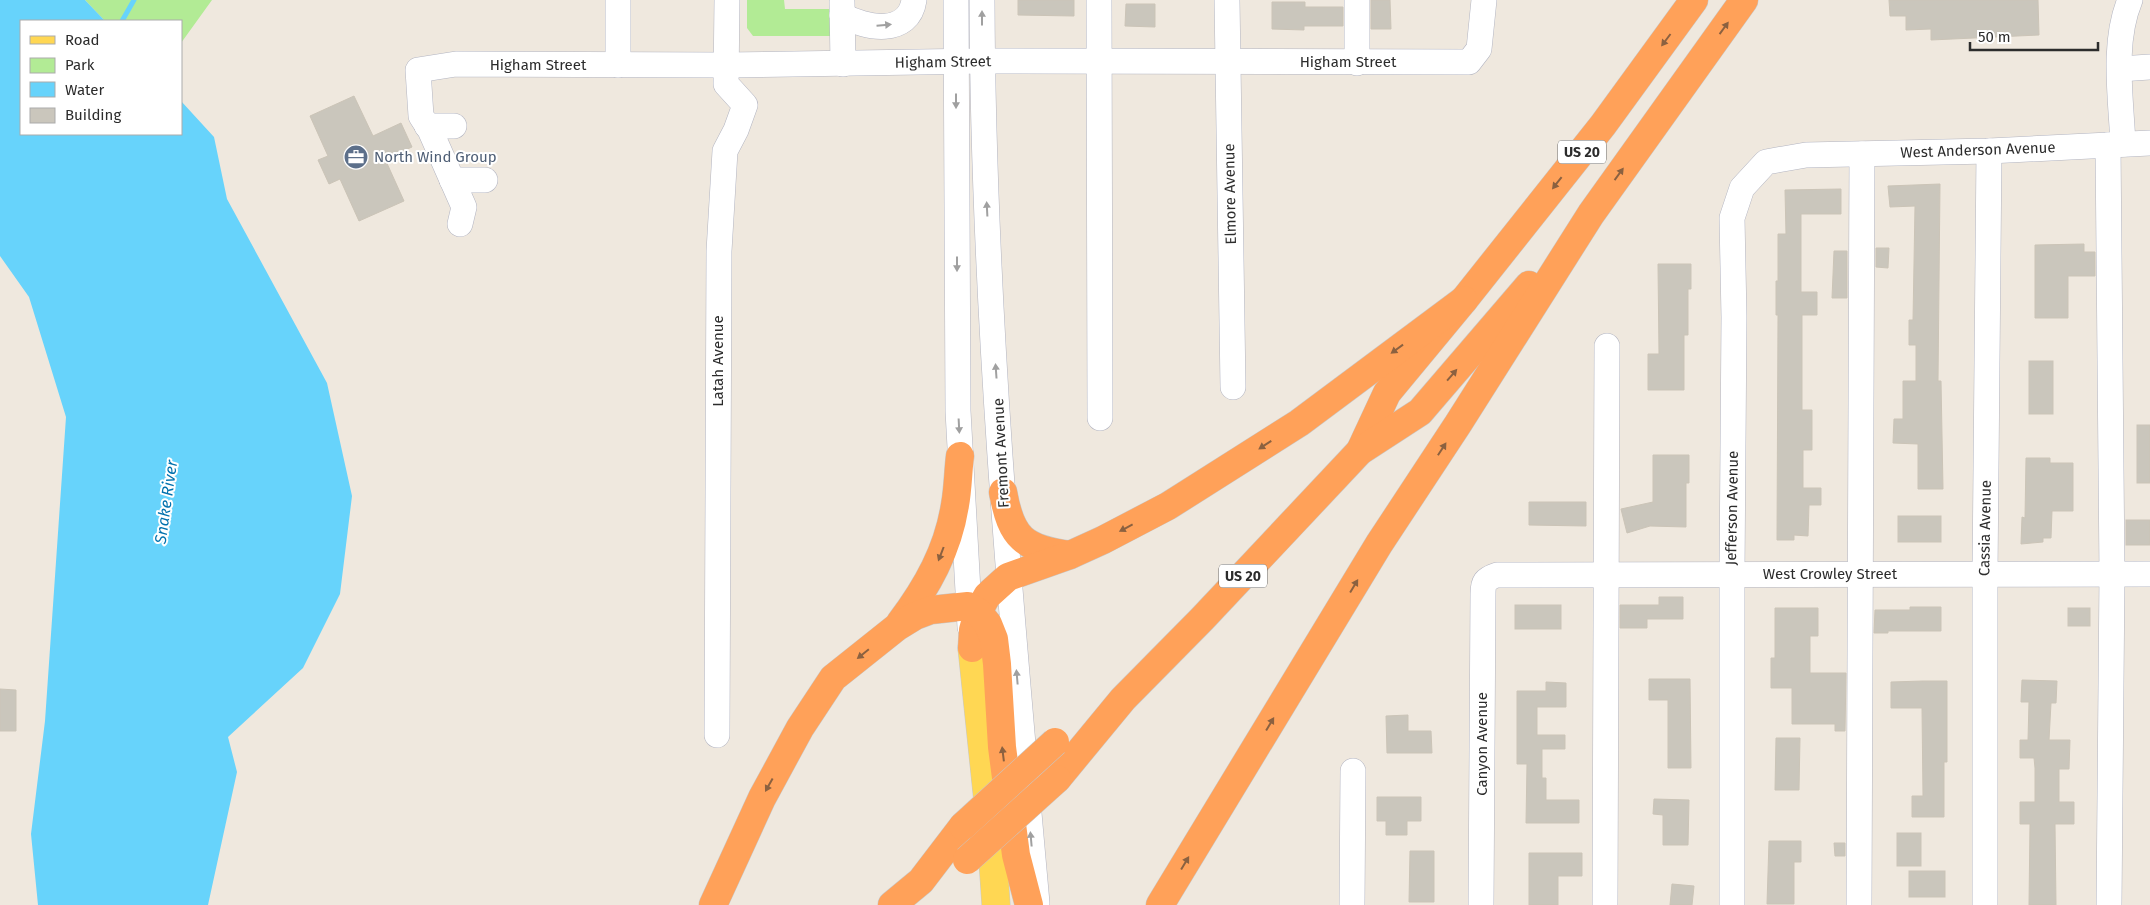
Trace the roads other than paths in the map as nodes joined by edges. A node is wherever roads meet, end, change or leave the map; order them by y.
1 (618, 0) edge
2 (727, 0) edge
3 (914, 0) edge
4 (956, 0) edge
5 (982, 0) edge
6 (1099, 0) edge
7 (1227, 0) edge
8 (1357, 0) edge
9 (1484, 0) edge
10 (1694, 0) edge
11 (1744, 0) edge
12 (2130, 0) edge
13 (842, 7) edge
14 (1227, 60) junction
15 (956, 61) junction
16 (982, 61) junction
17 (1099, 61) junction
18 (1358, 63) junction
19 (843, 64) junction
20 (618, 65) junction
21 (727, 65) junction
22 (2150, 67) edge
23 (2120, 69) junction
24 (427, 126) junction
25 (454, 126) dead end
26 (2150, 143) edge
27 (2116, 144) junction
28 (1989, 151) junction
29 (1862, 154) junction
30 (1806, 155) joint
31 (452, 180) junction
32 (485, 180) dead end
33 (1591, 214) junction
34 (460, 224) dead end
35 (1464, 300) junction
36 (1607, 346) dead end
37 (1233, 387) dead end
38 (1100, 418) dead end
39 (1360, 451) junction
40 (960, 456) junction
41 (1003, 492) junction
42 (1070, 555) junction
43 (1732, 573) junction
44 (1860, 574) junction
45 (1985, 574) junction
46 (2112, 574) junction
47 (2150, 574) edge
48 (1606, 575) junction
49 (1008, 577) junction
50 (1483, 583) joint
51 (973, 609) junction
52 (897, 627) junction
53 (972, 648) joint
54 (1123, 699) junction
55 (717, 735) dead end
56 (1352, 771) dead end
57 (991, 832) junction
58 (921, 881) junction
59 (713, 905) edge
60 (892, 905) edge
61 (996, 905) edge
62 (1010, 905) edge
63 (1029, 905) edge
64 (1037, 905) edge
65 (1160, 905) edge
66 (1352, 905) edge
67 (1481, 905) edge
68 (1605, 905) edge
69 (1732, 905) edge
70 (1859, 905) edge
71 (1985, 905) edge
72 (2109, 905) edge

1 - 20 street
2 - 21 street, Latah Avenue
13 -> 3 street
4 - 15 street
16 -> 5 street, Fremont Avenue
6 - 17 street
7 - 14 street, Elmore Avenue
8 - 18 street
9 - 18 street, Higham Street
10 -> 35 highway, US 20
33 -> 11 highway, US 20
12 - 23 street
13 - 19 street
14 - 17 street, Higham Street
14 - 18 street, Higham Street
14 - 37 street, Elmore Avenue
15 - 16 street, Higham Street
15 - 19 street, Higham Street
15 -> 40 street
16 - 17 street, Higham Street
41 -> 16 street, Fremont Avenue
17 - 38 street
19 - 21 street, Higham Street
20 - 21 street, Higham Street
20 - 24 street, Higham Street
21 - 55 street, Latah Avenue
22 - 23 street
23 - 27 street
24 - 25 street
24 - 31 street
26 - 27 street, West Anderson Avenue
27 - 28 street, West Anderson Avenue
27 - 46 street
28 - 29 street, West Anderson Avenue
28 - 45 street, Cassia Avenue
29 - 30 street, West Anderson Avenue
29 - 44 street
30 - 43 street, Jefferson Avenue
31 - 32 street
31 - 34 street
39 -> 33 highway, US 20
65 -> 33 highway
35 - 39 highway, US 20
35 -> 42 highway
36 - 48 street
39 - 54 highway, US 20
40 - 51 street
40 -> 52 highway
41 - 42 highway
41 - 49 street, Fremont Avenue
42 - 49 highway
43 - 44 street, West Crowley Street
43 - 48 street, West Crowley Street
43 - 69 street, Jefferson Avenue
44 - 45 street, West Crowley Street
44 - 70 street
45 - 46 street, West Crowley Street
45 - 71 street, Cassia Avenue
46 - 47 street, West Crowley Street
46 - 72 street
48 - 50 street, West Crowley Street
48 - 68 street
49 - 51 highway
64 -> 49 street, Fremont Avenue
50 - 67 street, Canyon Avenue
51 - 52 highway
51 - 53 highway
63 -> 51 highway
52 -> 59 highway
53 - 57 main road
54 - 58 highway, US 20, bridge
54 - 58 highway, US 20, bridge
56 - 66 street
57 - 61 main road
57 - 62 highway
58 - 60 highway, US 20

